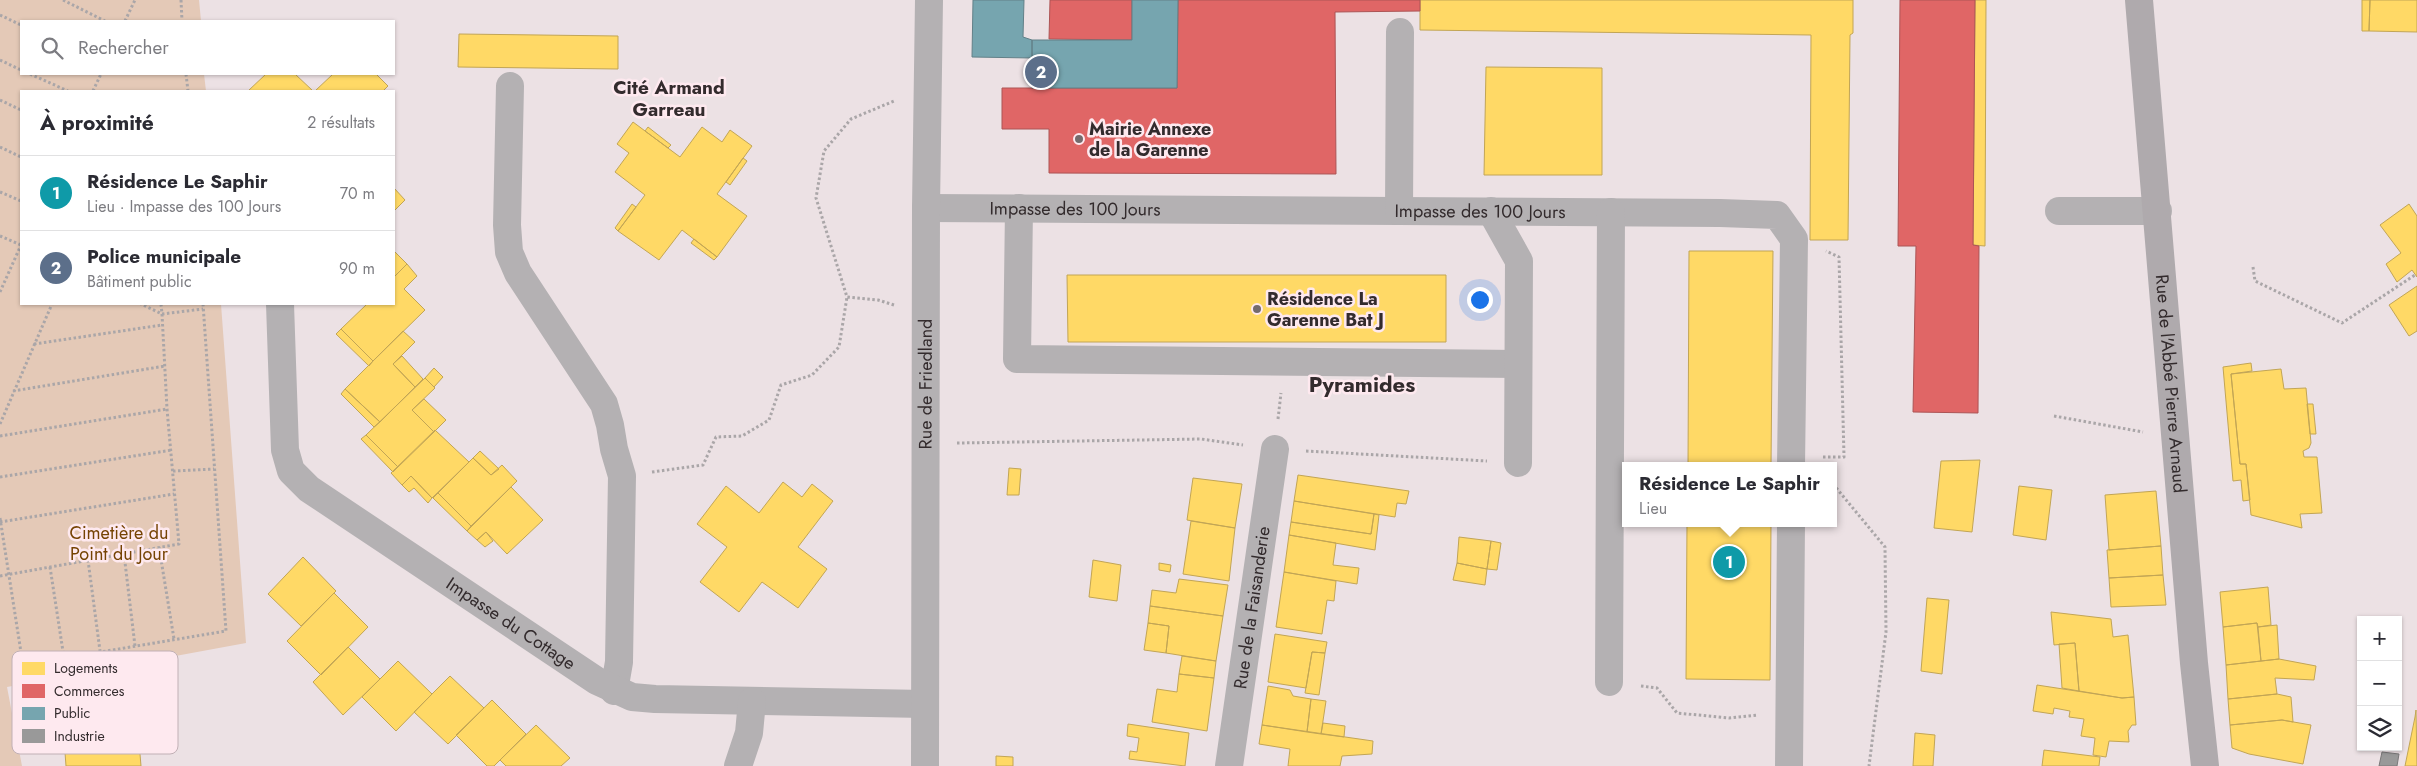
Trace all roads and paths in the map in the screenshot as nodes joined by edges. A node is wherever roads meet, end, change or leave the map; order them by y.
1 (63, 0) edge
2 (135, 0) edge
3 (181, 0) edge
4 (929, 0) edge
5 (2139, 0) edge
6 (0, 15) edge
7 (103, 20) edge
8 (125, 20) edge
9 (182, 20) edge
10 (20, 25) edge
11 (1400, 32) dead end
12 (0, 60) edge
13 (20, 70) edge
14 (32, 75) edge
15 (100, 75) edge
16 (186, 75) edge
17 (510, 86) dead end
18 (928, 88) junction
19 (66, 90) edge
20 (92, 90) edge
21 (188, 90) edge
22 (0, 100) edge
23 (20, 110) edge
24 (0, 147) edge
25 (20, 157) edge
26 (0, 192) edge
27 (20, 201) edge
28 (926, 208) junction
29 (1019, 208) junction
30 (1399, 211) junction
31 (1491, 212) junction
32 (1611, 212) junction
33 (2059, 212) dead end
34 (2158, 212) junction
35 (0, 236) edge
36 (1794, 239) junction
37 (20, 245) edge
38 (20, 247) edge
39 (2253, 267) dead end
40 (2416, 275) dead end
41 (1, 289) edge
42 (847, 297) junction
43 (52, 305) edge
44 (143, 305) edge
45 (161, 305) edge
46 (202, 305) edge
47 (280, 305) edge
48 (203, 309) junction
49 (162, 314) junction
50 (926, 316) junction
51 (162, 325) junction
52 (34, 344) junction
53 (1285, 362) junction
54 (1518, 364) junction
55 (165, 366) junction
56 (13, 391) junction
57 (167, 409) junction
58 (2174, 415) junction
59 (2054, 416) dead end
60 (0, 424) edge
61 (0, 436) edge
62 (925, 443) junction
63 (1275, 449) junction
64 (172, 450) junction
65 (1791, 461) edge
66 (1518, 463) joint
67 (214, 469) junction
68 (173, 471) junction
69 (622, 476) junction
70 (0, 478) edge
71 (1837, 489) edge
72 (174, 494) junction
73 (0, 518) edge
74 (0, 522) edge
75 (1791, 527) edge
76 (160, 547) junction
77 (124, 554) junction
78 (88, 560) junction
79 (50, 567) junction
80 (9, 574) junction
81 (0, 576) edge
82 (174, 639) junction
83 (135, 646) junction
84 (21, 651) edge
85 (63, 651) edge
86 (100, 651) edge
87 (106, 651) edge
88 (1609, 682) joint
89 (614, 691) junction
90 (752, 701) junction
91 (925, 704) junction
92 (1788, 717) junction
93 (738, 766) edge
94 (925, 766) edge
95 (1229, 766) edge
96 (1789, 766) edge
97 (1869, 766) edge
98 (2205, 766) edge

1 - 7 path
2 - 8 path
3 - 9 path
4 - 18 street, Rue de Friedland
5 - 34 main road, Rue de l'Abbé Pierre Arnaud
6 - 10 path
11 - 30 street
12 - 13 path
14 - 19 path
15 - 20 path
16 - 21 path
17 - 69 street
18 - 28 street, Rue de Friedland
18 - 42 path
22 - 23 path
24 - 25 path
26 - 27 path
28 - 29 street, Impasse des 100 Jours
28 - 50 street, Rue de Friedland
29 - 30 street, Impasse des 100 Jours
29 - 53 street
30 - 31 street, Impasse des 100 Jours
31 - 32 street, Impasse des 100 Jours
31 - 54 street
32 - 36 street, Impasse des 100 Jours
32 - 88 street
33 - 34 street
34 - 58 main road, Rue de l'Abbé Pierre Arnaud
35 - 37 path
36 - 65 street
36 - 65 path
38 - 41 path
39 - 40 path
42 - 50 path
42 - 69 path
43 - 52 path
44 - 49 path
45 - 49 path
46 - 48 path
47 - 89 street, Impasse du Cottage
48 - 49 path
48 - 67 path
49 - 51 path
50 - 62 street, Rue de Friedland
51 - 52 path
51 - 55 path
52 - 56 path
53 - 54 street
53 - 63 path
54 - 66 street
55 - 56 path
55 - 57 path
56 - 60 path
57 - 61 path
57 - 64 path
58 - 59 path
58 - 98 main road, Rue de l'Abbé Pierre Arnaud
62 - 63 path
62 - 91 street, Rue de Friedland
63 - 66 path
63 - 95 street, Rue de la Faisanderie
64 - 68 path
64 - 70 path
67 - 68 path
67 - 82 path
68 - 72 path
69 - 89 street
71 - 97 path
72 - 74 path
72 - 76 path
73 - 74 path
74 - 80 path
75 - 92 street
76 - 77 path
76 - 82 path
77 - 78 path
77 - 83 path
78 - 79 path
78 - 86 path
79 - 80 path
79 - 85 path
80 - 81 path
80 - 84 path
82 - 83 path
83 - 87 path
88 - 92 path
89 - 90 street, Impasse du Cottage
90 - 91 street, Impasse du Cottage
90 - 93 street
91 - 94 street, Rue de Friedland
92 - 96 street

